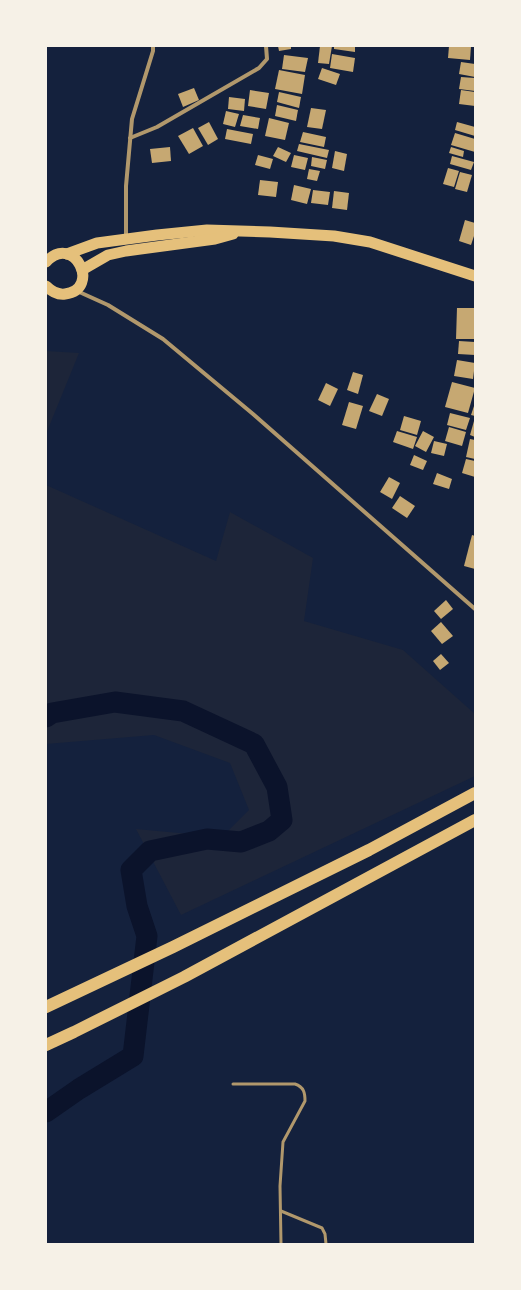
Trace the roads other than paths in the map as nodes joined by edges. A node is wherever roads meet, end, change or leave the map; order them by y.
1 (153, 46) edge
2 (266, 46) edge
3 (130, 138) junction
4 (245, 231) junction
5 (126, 240) junction
6 (66, 254) junction
7 (47, 259) edge
8 (82, 270) junction
9 (475, 276) edge
10 (47, 288) edge
11 (74, 290) junction
12 (475, 609) edge
13 (475, 792) edge
14 (475, 820) edge
15 (46, 1007) edge
16 (46, 1045) edge
17 (233, 1084) dead end
18 (281, 1212) junction
19 (282, 1244) edge
20 (326, 1244) edge

1 - 3 street
2 - 3 street
3 - 5 street
4 - 5 highway
4 - 8 highway
4 - 9 highway
5 - 6 highway
6 - 7 highway
6 - 8 highway
8 - 11 highway
10 - 11 highway
11 - 12 street
13 - 15 highway
14 - 16 highway
17 - 18 lane
18 - 19 lane
18 - 20 lane

